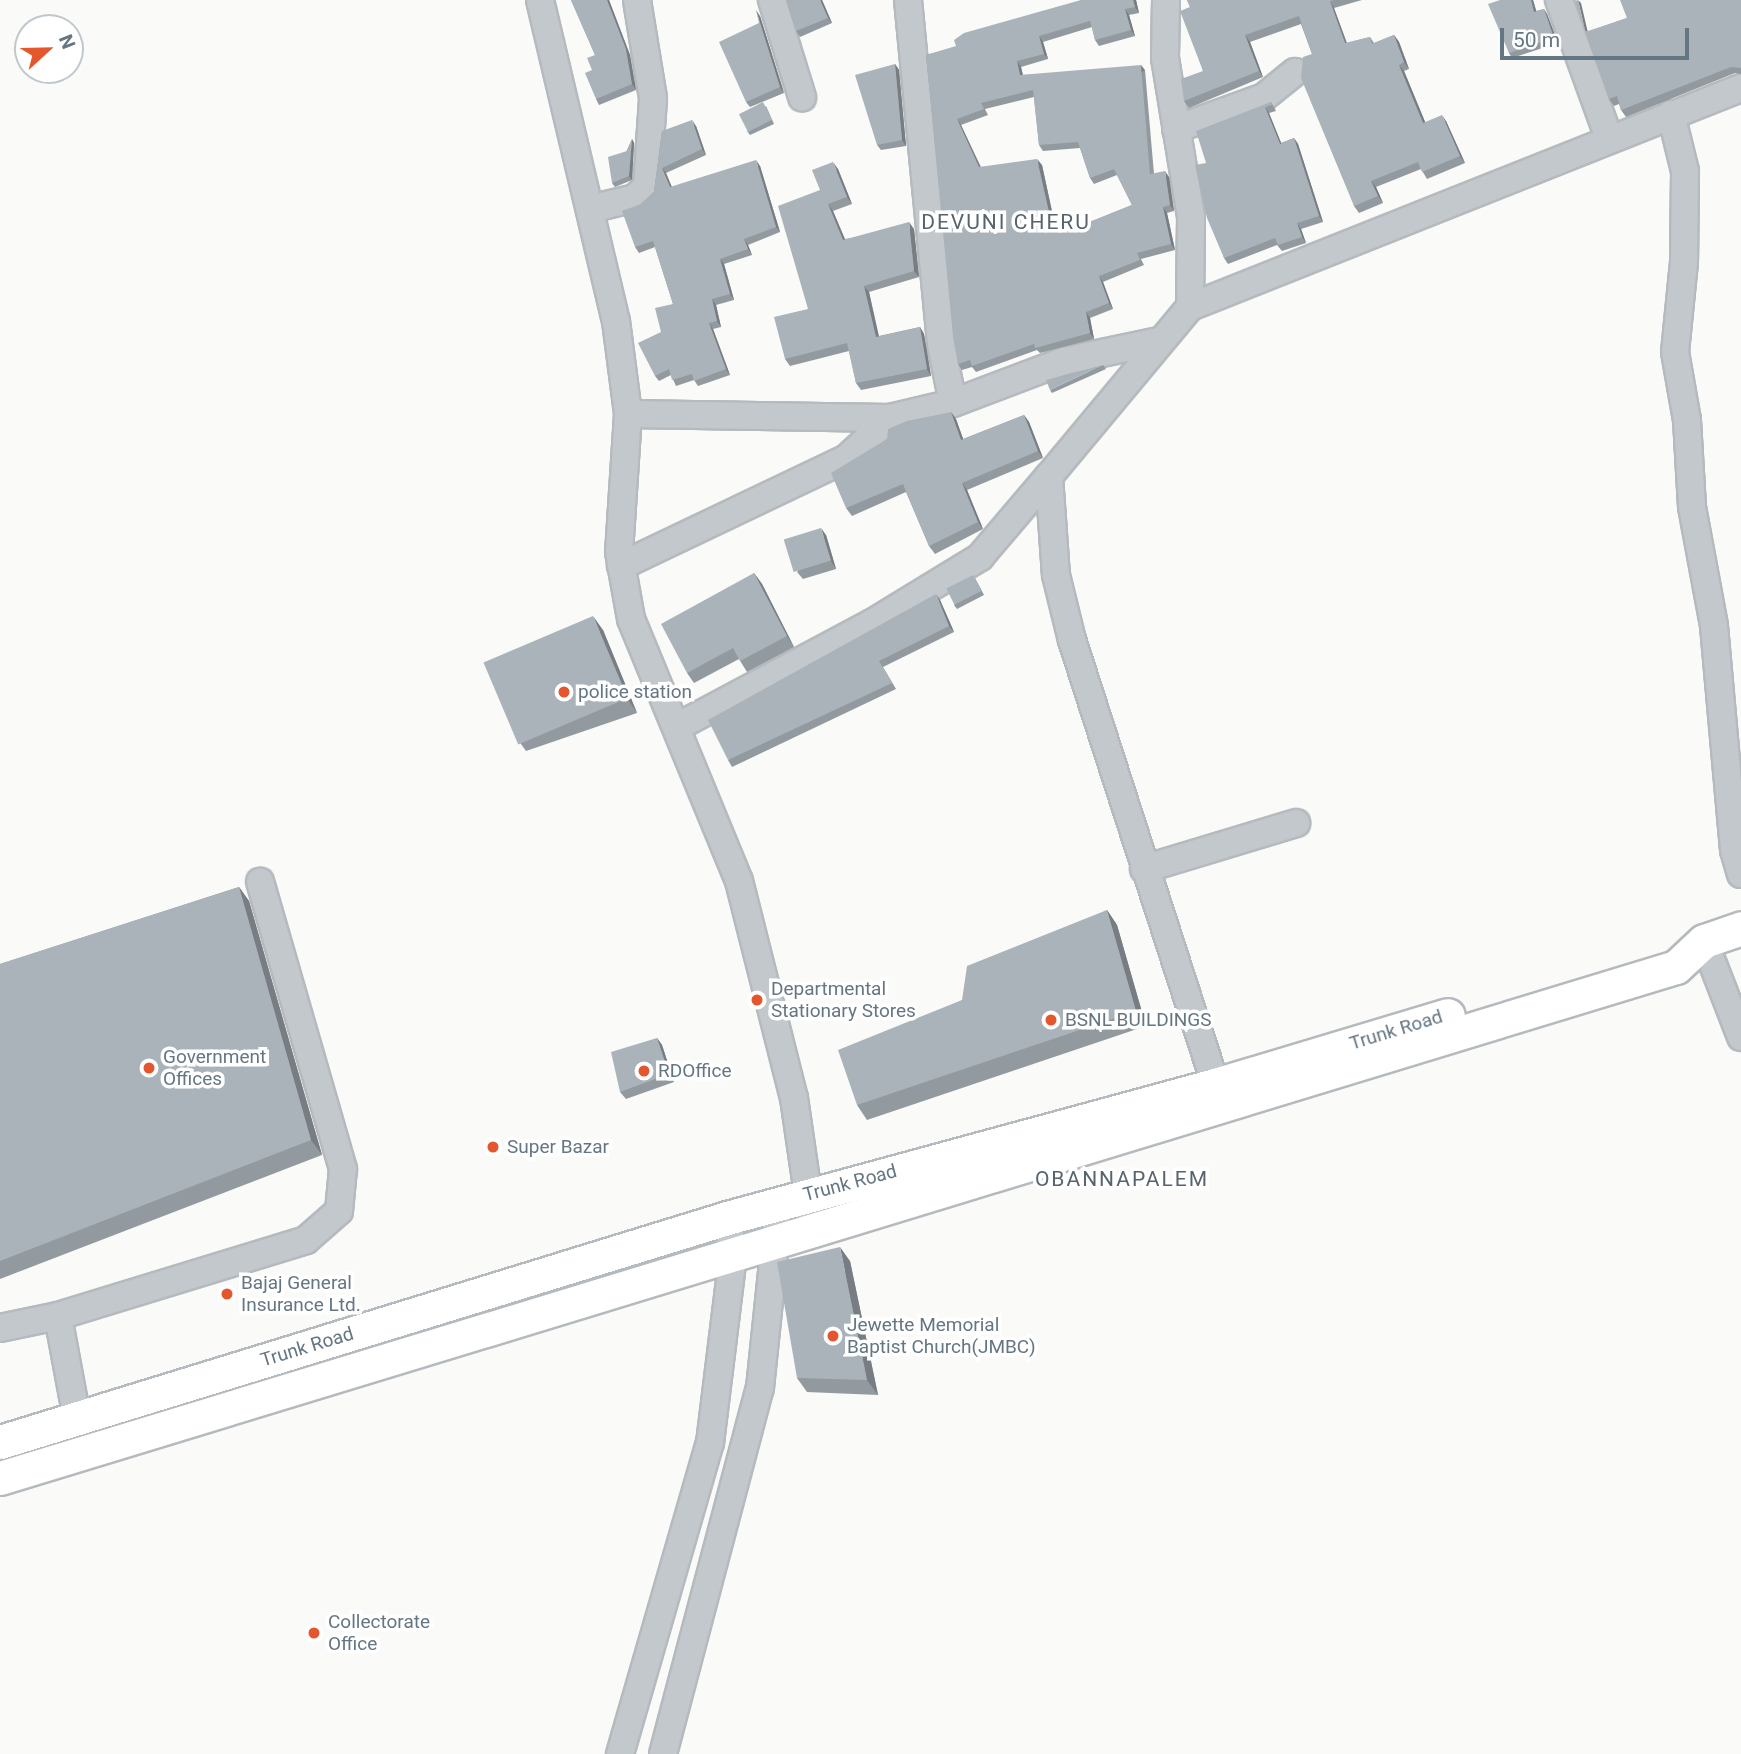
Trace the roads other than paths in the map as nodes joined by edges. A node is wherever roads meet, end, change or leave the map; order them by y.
1 (540, 0) edge
2 (638, 0) edge
3 (772, 0) edge
4 (908, 0) edge
5 (1166, 0) edge
6 (1559, 0) edge
7 (1295, 72) dead end
8 (1741, 88) edge
9 (803, 97) dead end
10 (1671, 114) junction
11 (1176, 129) junction
12 (1609, 138) junction
13 (590, 209) junction
14 (1190, 307) junction
15 (1159, 341) junction
16 (953, 403) junction
17 (628, 414) junction
18 (890, 418) junction
19 (1049, 476) junction
20 (621, 566) junction
21 (677, 727) junction
22 (1296, 823) dead end
23 (1144, 869) junction
24 (1741, 874) edge
25 (260, 882) dead end
26 (1741, 928) edge
27 (1704, 942) junction
28 (1741, 1037) edge
29 (1219, 1097) junction
30 (792, 1199) junction
31 (727, 1218) junction
32 (814, 1229) junction
33 (776, 1241) junction
34 (733, 1255) junction
35 (58, 1316) junction
36 (0, 1328) edge
37 (77, 1419) junction
38 (0, 1441) edge
39 (0, 1478) edge
40 (620, 1754) edge
41 (663, 1754) edge

1 - 13 street
2 - 13 street
3 - 9 street
4 - 16 street
5 - 11 street
6 - 12 street
7 - 11 street
8 - 10 street
10 - 12 street
10 - 24 street
11 - 14 street
12 - 14 street
13 - 17 street
14 - 15 street
15 - 16 street
15 - 19 street
16 - 18 street
17 - 18 street
17 - 20 street
18 - 20 street
19 - 21 street
19 - 23 street
20 - 21 street
21 - 30 street
22 - 23 street
23 - 29 street
25 - 35 street
26 - 27 main road, Trunk Road
27 - 28 street
27 - 29 main road, Trunk Road
29 - 30 main road, Trunk Road
29 - 32 main road
30 - 31 main road, Trunk Road
30 - 32 street
30 - 33 street
31 - 34 street
31 - 37 main road, Trunk Road
32 - 33 main road
33 - 34 main road
33 - 41 street
34 - 39 main road
34 - 40 street
35 - 36 street
35 - 37 street
37 - 38 main road, Trunk Road

